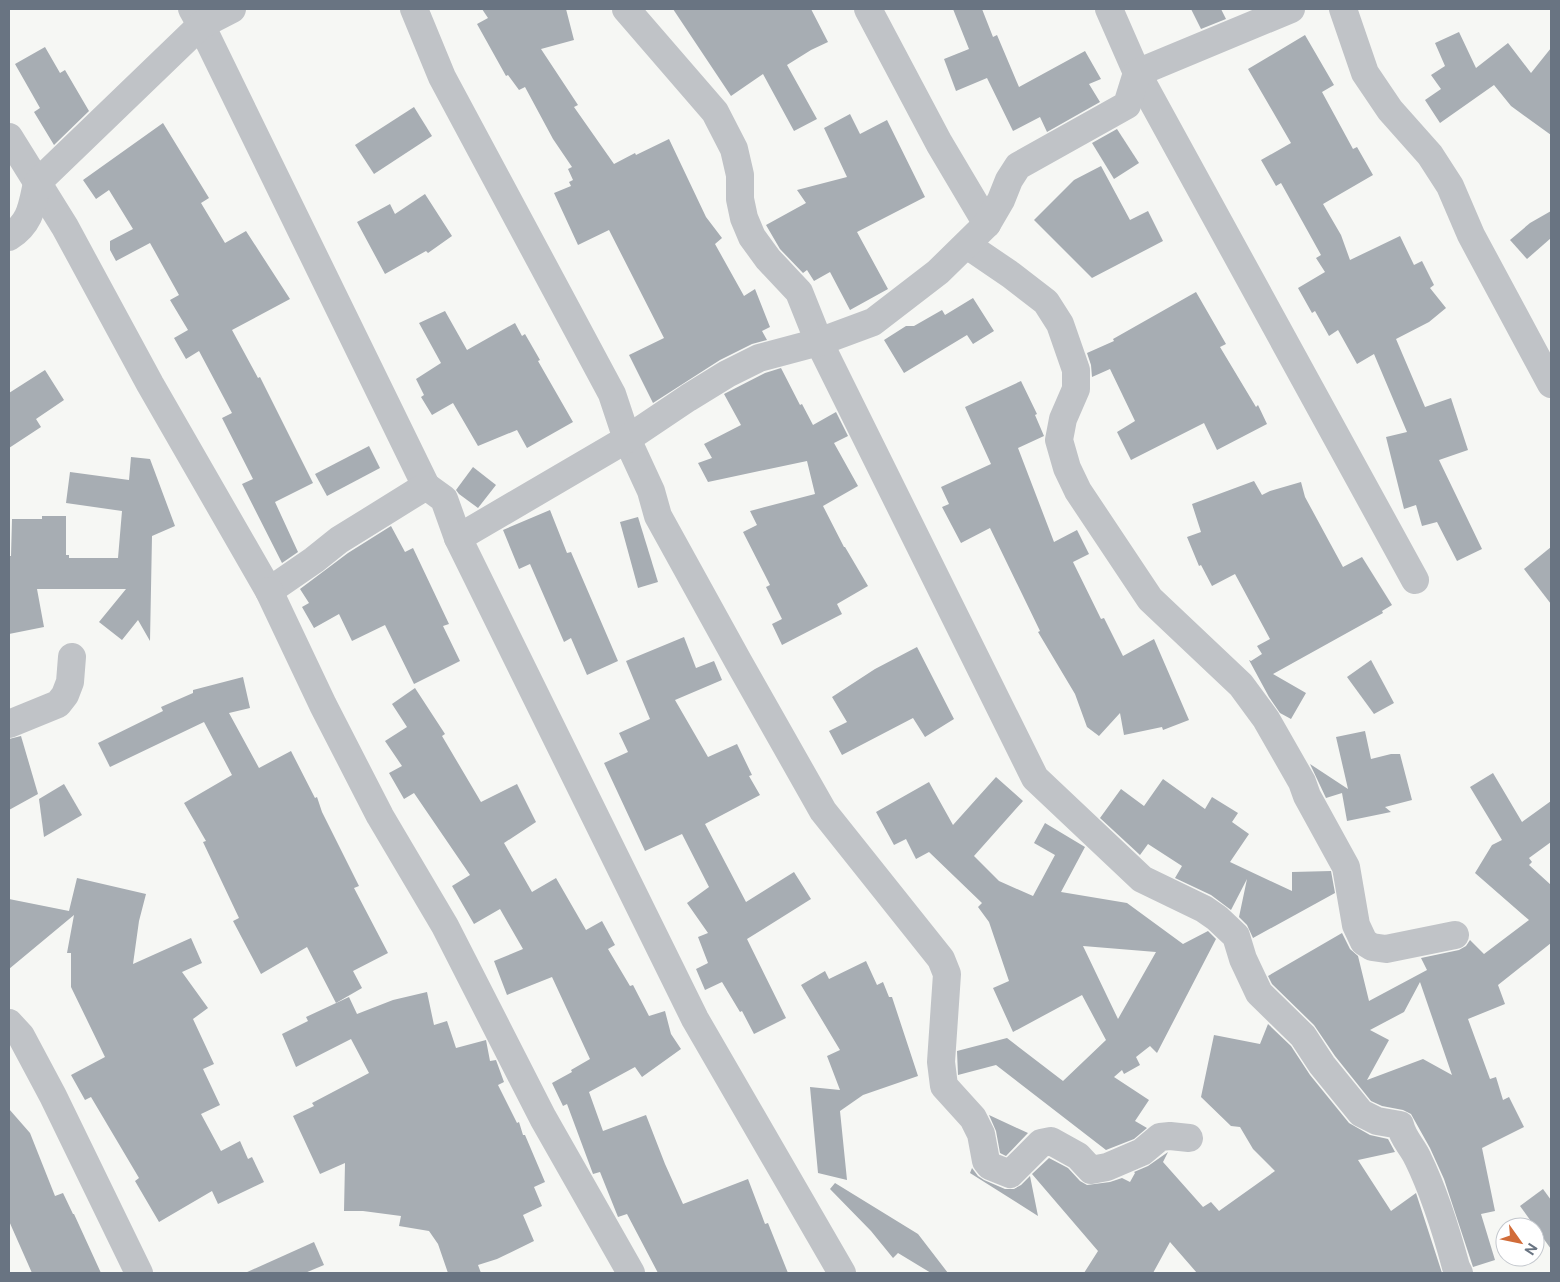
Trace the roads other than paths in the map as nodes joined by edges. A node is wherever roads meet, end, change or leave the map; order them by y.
1 (232, 9) edge
2 (414, 9) edge
3 (626, 9) edge
4 (868, 9) edge
5 (1109, 9) edge
6 (1291, 9) edge
7 (1343, 9) edge
8 (197, 17) edge
9 (1137, 73) junction
10 (9, 138) edge
11 (37, 182) junction
12 (987, 224) junction
13 (9, 237) edge
14 (967, 245) junction
15 (819, 342) junction
16 (1551, 384) edge
17 (628, 439) junction
18 (426, 486) junction
19 (458, 538) junction
20 (1415, 580) dead end
21 (269, 591) junction
22 (72, 657) dead end
23 (9, 724) edge
24 (1455, 935) dead end
25 (9, 1023) edge
26 (1189, 1138) dead end
27 (139, 1273) edge
28 (632, 1273) edge
29 (842, 1273) edge
30 (1459, 1273) edge

1 - 8 street
2 - 17 street
3 - 15 street
4 - 12 street
5 - 9 street
6 - 9 street
7 - 16 street
8 - 11 street
8 - 18 street
9 - 12 street
9 - 20 street
10 - 11 street
11 - 13 street
11 - 21 street
12 - 14 street
14 - 15 street
14 - 24 street
15 - 17 street
15 - 30 street
17 - 19 street
17 - 26 street
18 - 19 street
18 - 21 street
19 - 29 street
21 - 28 street
22 - 23 street
25 - 27 street

